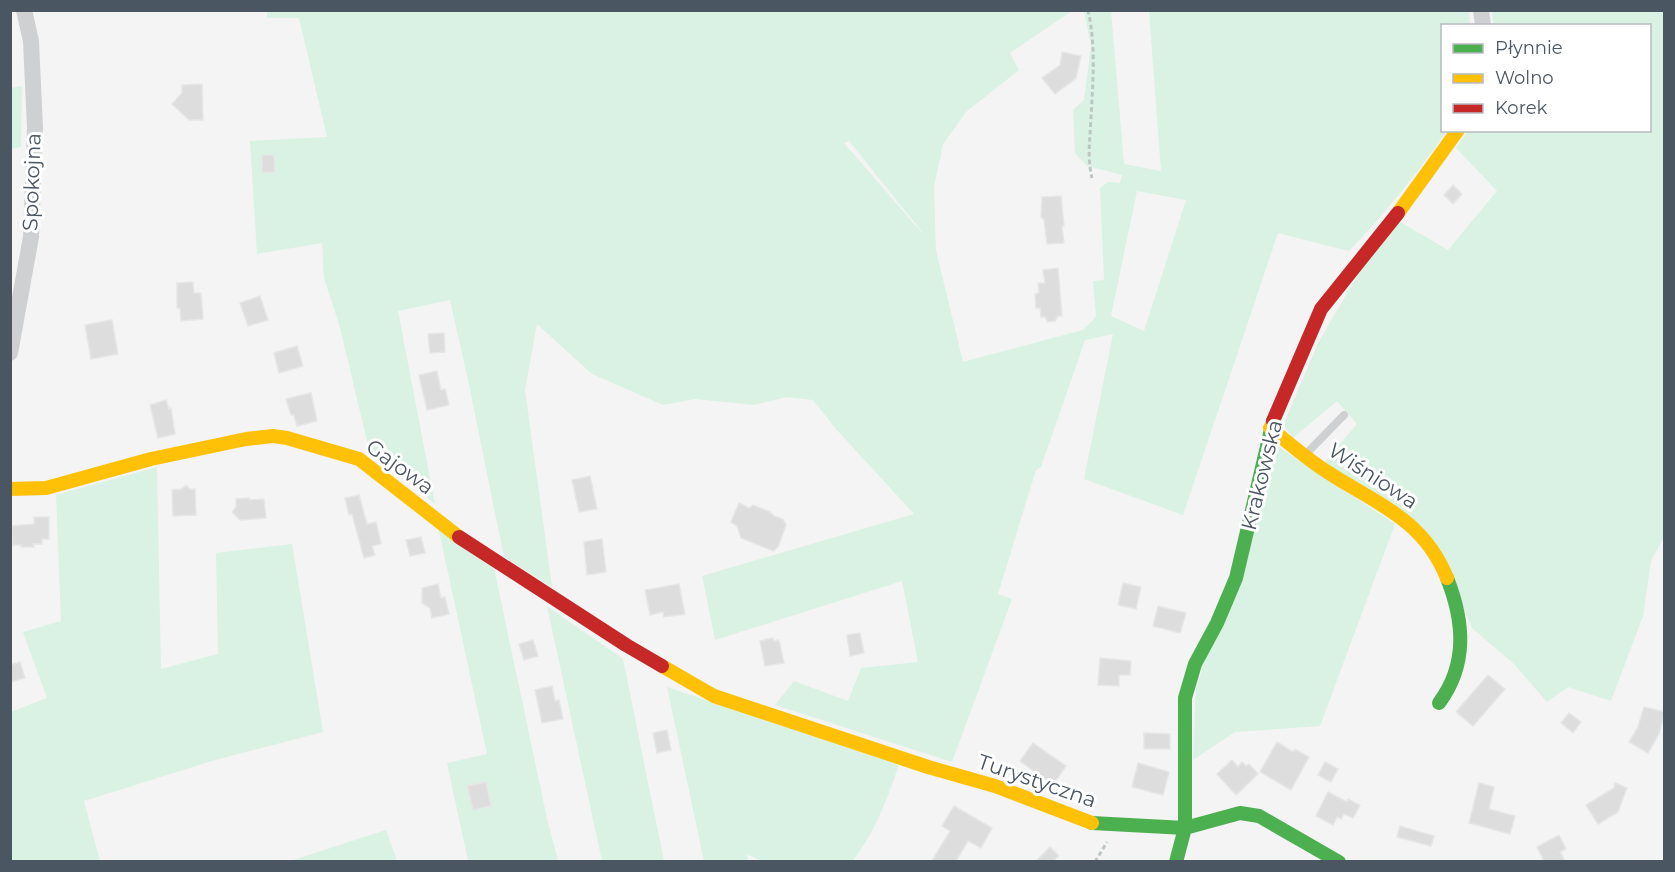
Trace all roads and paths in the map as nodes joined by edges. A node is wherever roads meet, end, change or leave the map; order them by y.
1 (24, 10) edge
2 (1088, 10) edge
3 (1457, 132) edge
4 (1092, 178) dead end
5 (10, 353) edge
6 (1344, 415) dead end
7 (1270, 428) junction
8 (1305, 456) junction
9 (10, 489) edge
10 (720, 698) joint
11 (1439, 703) dead end
12 (1185, 828) junction
13 (1176, 861) edge
14 (1339, 861) edge

1 - 5 street, Spokojna
2 - 4 path
3 - 7 street, Krakowska
6 - 8 lane
7 - 8 street, Wiśniowa
7 - 12 street, Krakowska
8 - 11 street, Wiśniowa
9 - 10 street, Gajowa
10 - 12 street, Turystyczna
12 - 13 street, Krakowska
12 - 14 street, Turystyczna

